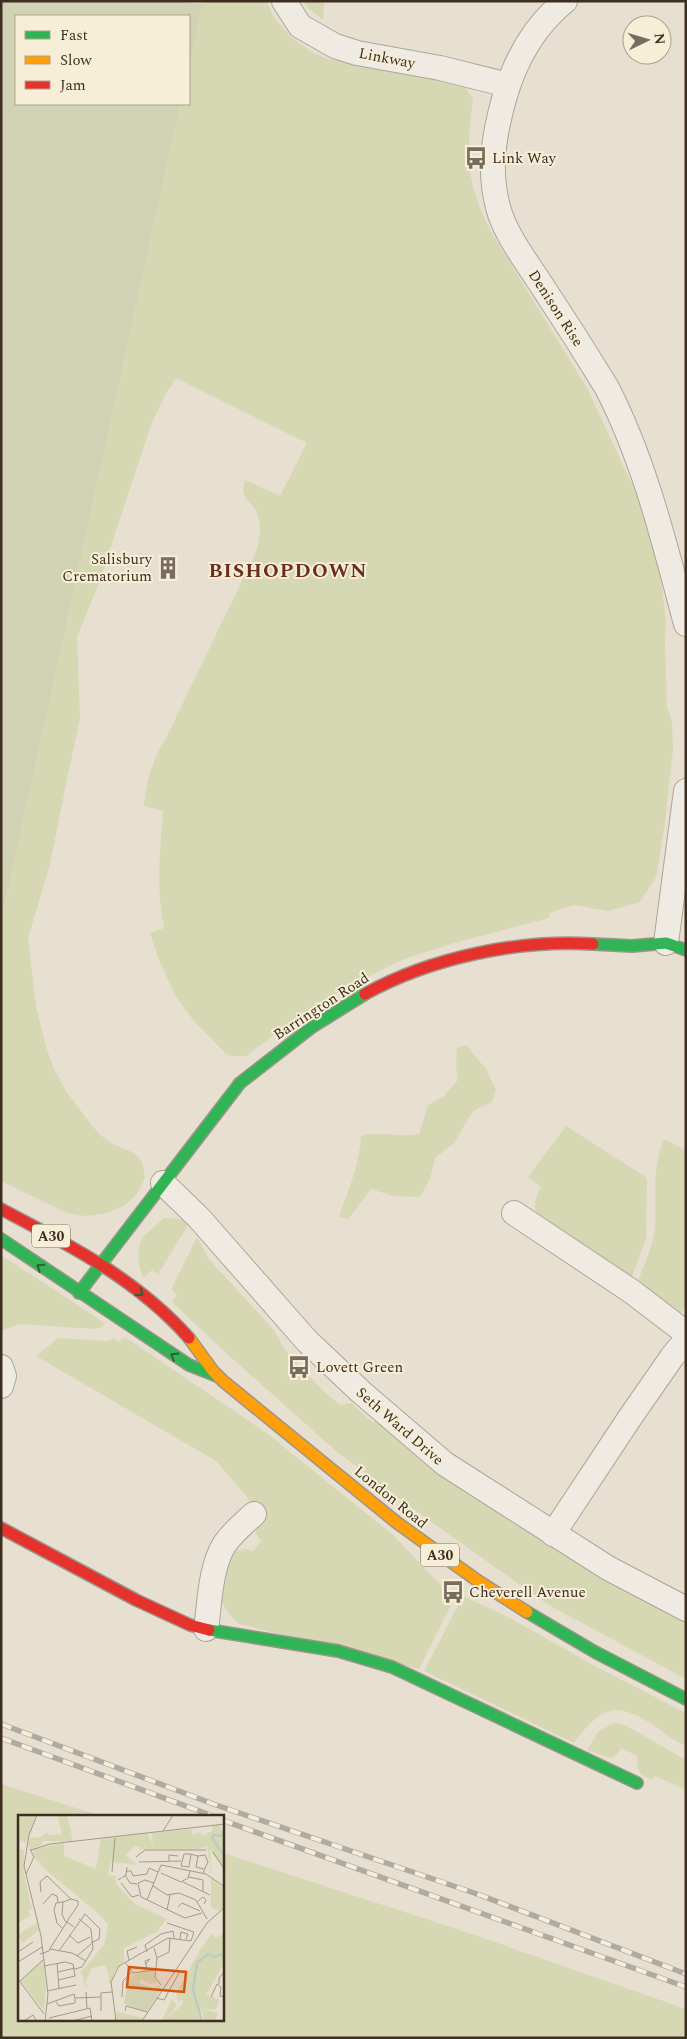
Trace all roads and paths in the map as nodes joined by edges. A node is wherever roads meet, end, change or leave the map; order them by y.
1 (284, 1) edge
2 (565, 1) edge
3 (508, 85) junction
4 (686, 624) edge
5 (686, 791) edge
6 (676, 947) edge
7 (162, 1184) junction
8 (1, 1209) edge
9 (514, 1213) dead end
10 (1, 1239) edge
11 (100, 1265) junction
12 (79, 1293) junction
13 (686, 1333) edge
14 (686, 1340) edge
15 (1, 1367) edge
16 (218, 1376) junction
17 (1, 1386) edge
18 (254, 1514) dead end
19 (1, 1528) edge
20 (553, 1534) junction
21 (686, 1609) edge
22 (206, 1629) junction
23 (686, 1699) edge
24 (637, 1783) dead end

1 - 3 street, Linkway
2 - 3 street, Denison Rise
3 - 4 street, Denison Rise
5 - 6 street
6 - 7 main road, Barrington Road
7 - 11 main road, Barrington Road
7 - 20 street, Seth Ward Drive
8 - 11 main road, London Road / A30
9 - 13 street
12 -> 10 main road, London Road / A30
11 - 12 main road, Barrington Road
11 -> 16 main road, London Road / A30
16 -> 12 main road, London Road / A30
14 - 20 street
15 - 17 street
16 - 23 main road, London Road / A30
18 - 22 street
19 - 22 main road
20 - 21 street, Seth Ward Drive
22 - 24 main road

